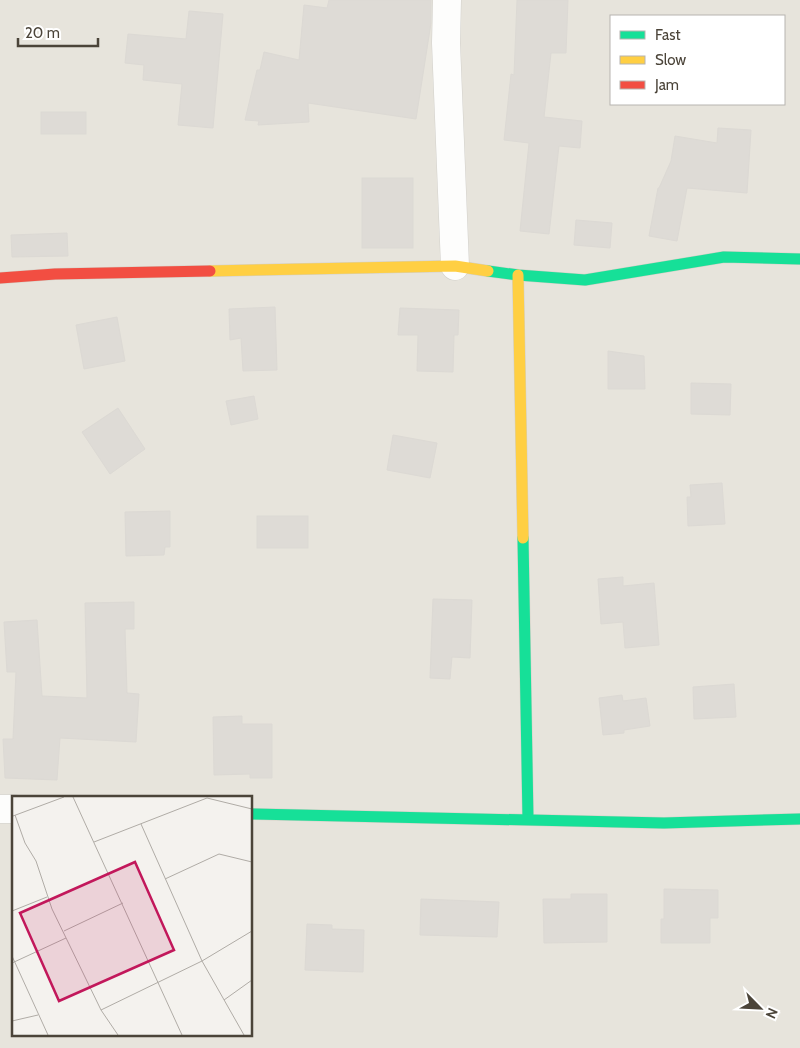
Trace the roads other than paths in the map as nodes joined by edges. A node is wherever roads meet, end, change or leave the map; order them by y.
1 (447, 0) edge
2 (800, 259) edge
3 (455, 266) junction
4 (518, 274) junction
5 (0, 278) edge
6 (252, 814) edge
7 (528, 819) junction
8 (800, 819) edge

1 - 3 street
2 - 4 street
3 - 4 street
3 - 5 street
4 - 7 street
6 - 7 street
7 - 8 street

